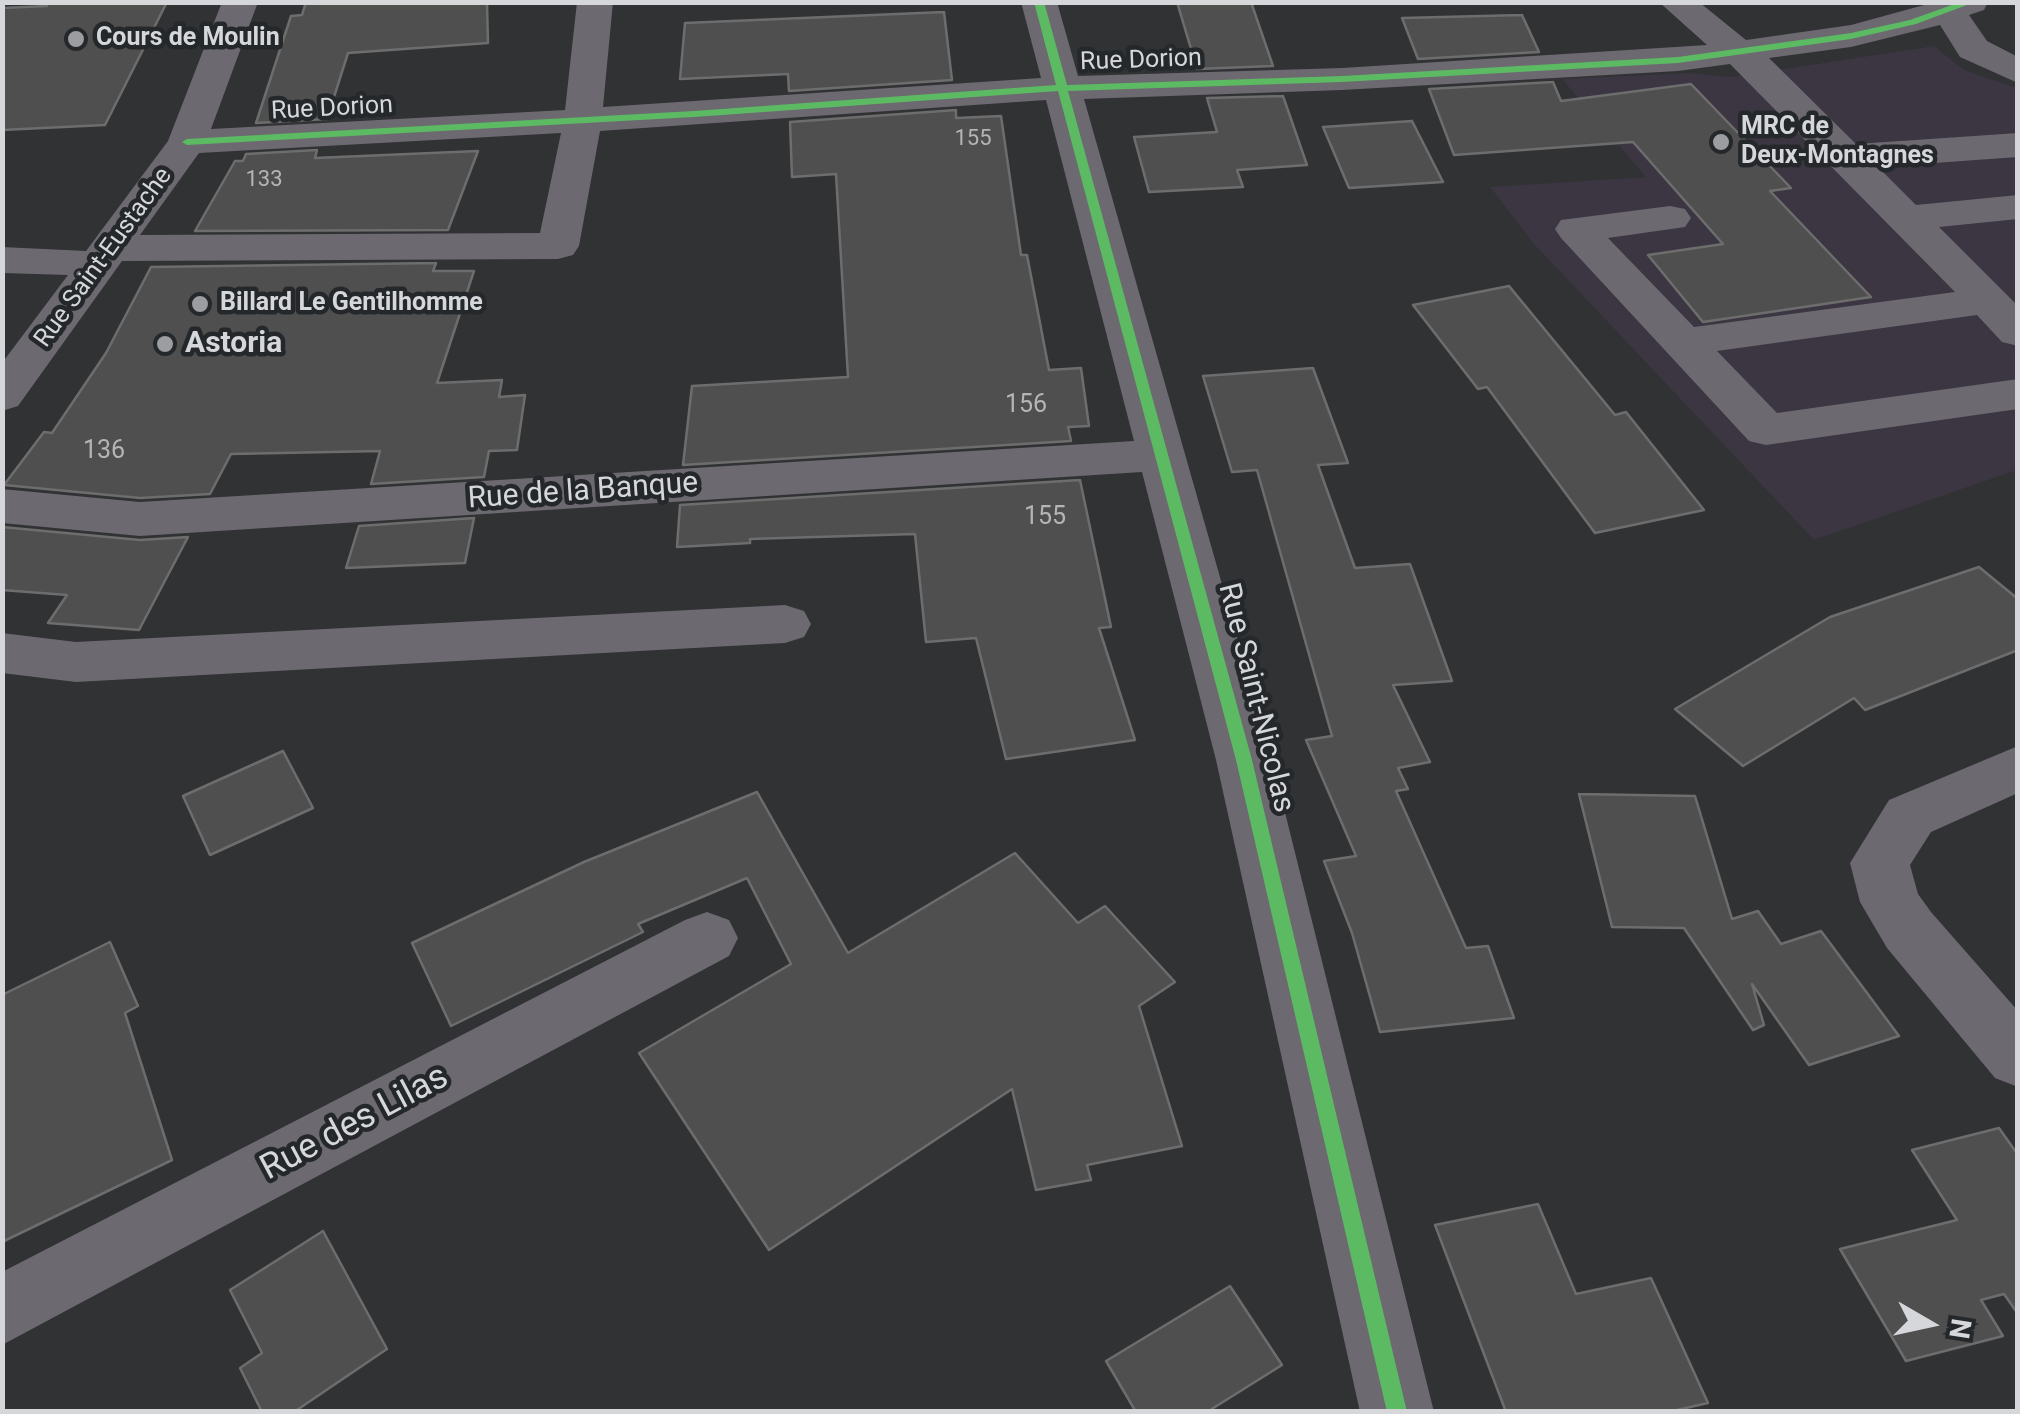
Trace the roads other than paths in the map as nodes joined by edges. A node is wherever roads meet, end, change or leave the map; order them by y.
1 (240, 2) edge
2 (595, 2) edge
3 (1039, 2) edge
4 (1676, 2) edge
5 (1960, 7) edge
6 (1741, 52) junction
7 (2018, 72) edge
8 (1060, 88) junction
9 (583, 119) junction
10 (187, 142) junction
11 (2018, 145) edge
12 (1846, 157) junction
13 (2018, 207) edge
14 (1670, 218) dead end
15 (1906, 218) junction
16 (105, 256) junction
17 (2, 260) edge
18 (2002, 316) edge
19 (1683, 342) junction
20 (2018, 394) edge
21 (2, 396) edge
22 (1164, 455) junction
23 (2, 506) edge
24 (785, 624) dead end
25 (2, 652) edge
26 (2018, 768) edge
27 (707, 938) dead end
28 (2018, 1058) edge
29 (2, 1310) edge
30 (1397, 1412) edge

1 - 10 street, Rue Saint-Eustache
2 - 9 street
3 - 8 street, Rue Saint-Nicolas
4 - 6 street
5 - 6 street, Rue Dorion
5 - 7 street
6 - 8 street, Rue Dorion
6 - 12 street
8 - 9 street, Rue Dorion
8 - 22 street, Rue Saint-Nicolas
9 - 10 street, Rue Dorion
9 - 16 street
10 - 16 street, Rue Saint-Eustache
11 - 12 street
12 - 15 street
13 - 15 street
14 - 19 street
15 - 18 street
16 - 17 street
16 - 21 street, Rue Saint-Eustache
18 - 19 street
19 - 20 street
22 - 23 street, Rue de la Banque
22 - 30 street, Rue Saint-Nicolas
24 - 25 street
26 - 28 street
27 - 29 street, Rue des Lilas

